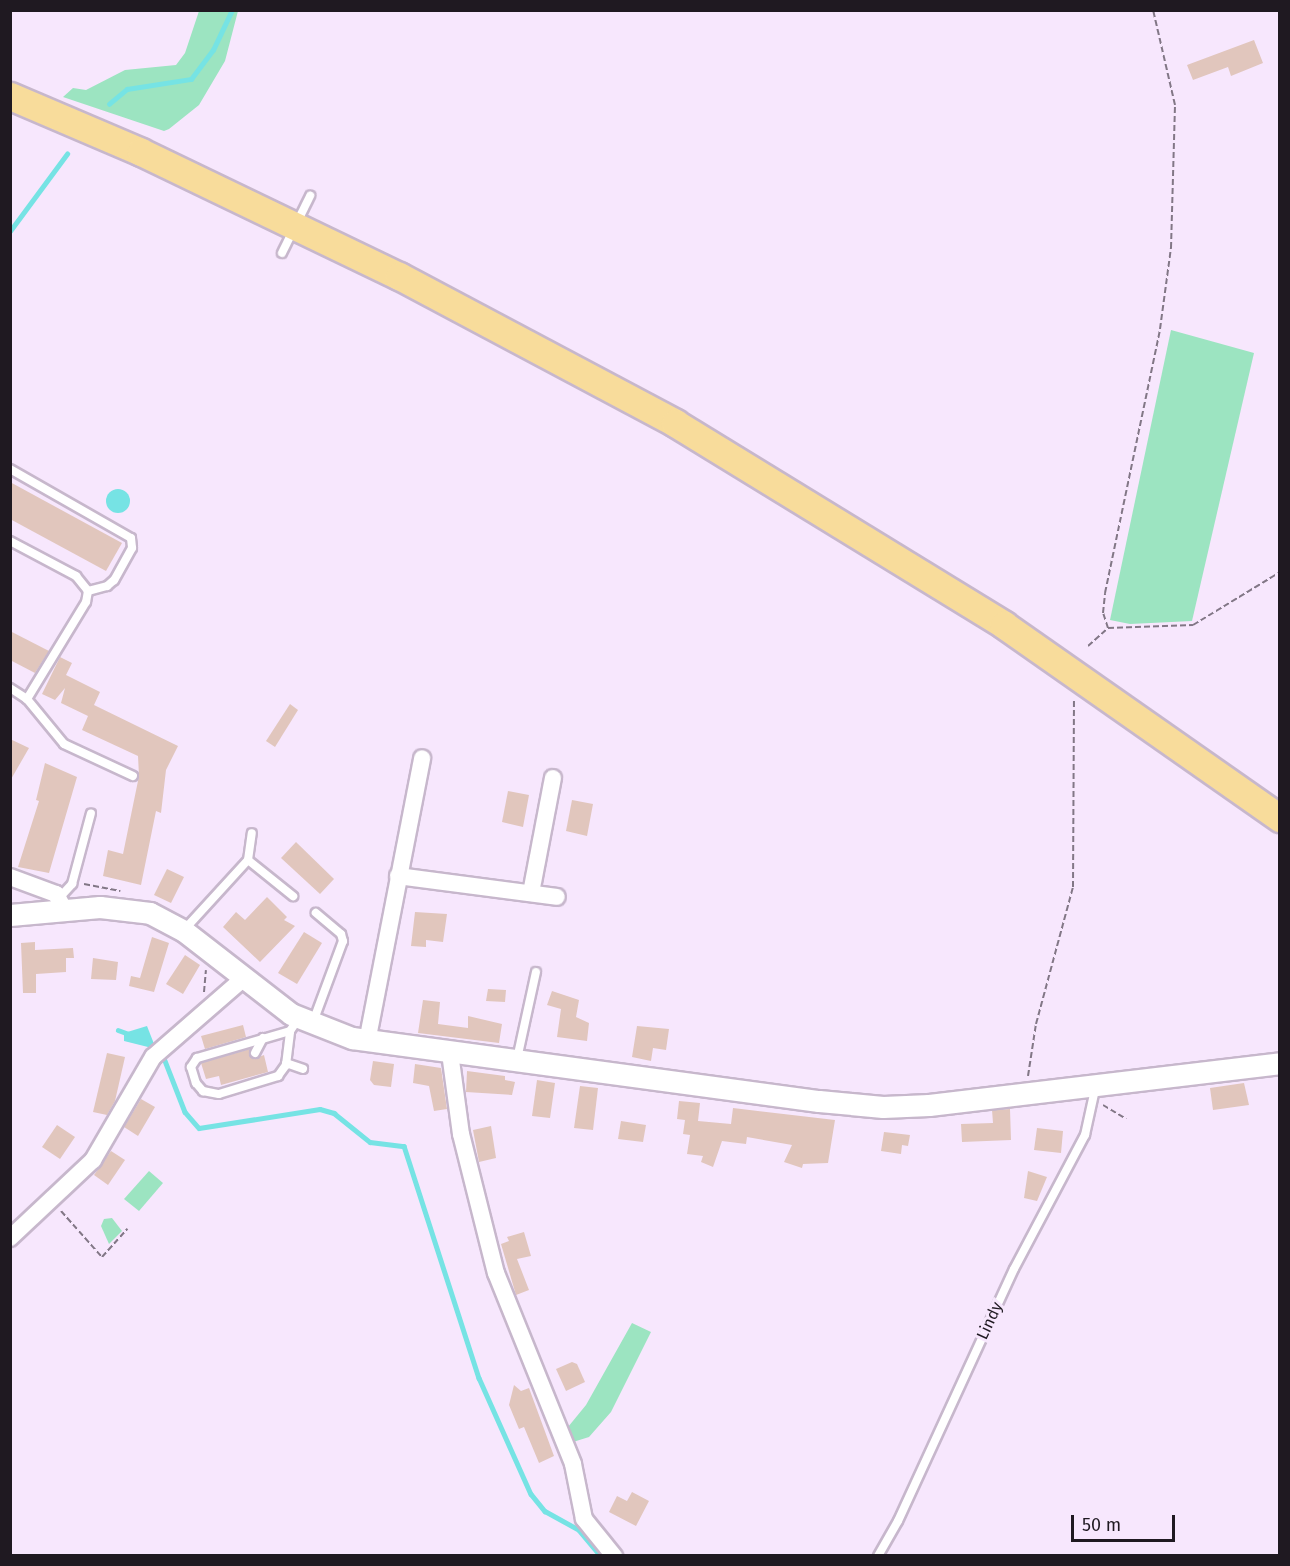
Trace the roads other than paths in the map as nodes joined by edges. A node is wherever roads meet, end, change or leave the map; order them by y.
1 (10, 96) edge
2 (310, 196) dead end
3 (296, 225) junction
4 (282, 253) dead end
5 (10, 469) edge
6 (10, 541) edge
7 (88, 591) junction
8 (10, 687) edge
9 (27, 699) junction
10 (422, 758) dead end
11 (133, 776) dead end
12 (553, 778) dead end
13 (91, 813) dead end
14 (1280, 818) edge
15 (252, 833) dead end
16 (248, 860) junction
17 (398, 876) junction
18 (10, 877) edge
19 (531, 893) junction
20 (293, 896) dead end
21 (557, 897) dead end
22 (62, 903) junction
23 (316, 913) dead end
24 (10, 915) edge
25 (184, 931) junction
26 (536, 972) dead end
27 (244, 978) junction
28 (300, 1025) junction
29 (263, 1038) junction
30 (367, 1042) junction
31 (255, 1053) dead end
32 (450, 1053) junction
33 (517, 1062) junction
34 (286, 1063) junction
35 (1280, 1063) edge
36 (303, 1069) dead end
37 (1096, 1093) junction
38 (10, 1238) edge
39 (614, 1556) edge
40 (878, 1556) edge

1 - 3 main road
2 - 3 lane
3 - 4 lane
3 - 14 main road
5 - 7 lane
6 - 7 lane
7 - 9 lane
8 - 9 lane
9 - 11 lane
10 - 17 street
12 - 19 street
13 - 22 lane
15 - 16 lane
16 - 20 lane
16 - 25 lane
17 - 19 street
17 - 30 street
18 - 22 street
19 - 21 street
22 - 24 street
22 - 25 street
23 - 28 lane
25 - 27 street
26 - 33 lane
27 - 28 street
27 - 38 street
28 - 29 lane
28 - 30 street
28 - 34 lane
29 - 31 lane
29 - 34 lane
30 - 32 street
32 - 33 street
32 - 39 street
33 - 37 street
34 - 36 lane
35 - 37 street
37 - 40 lane, Lindy

